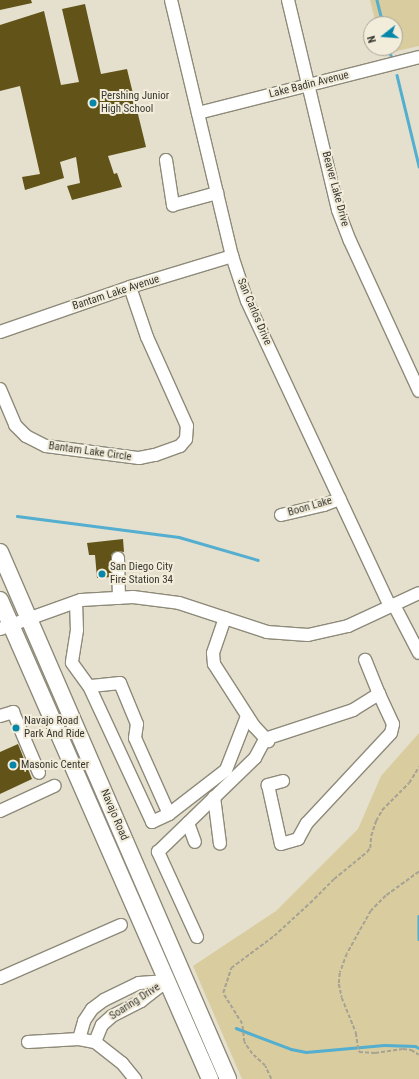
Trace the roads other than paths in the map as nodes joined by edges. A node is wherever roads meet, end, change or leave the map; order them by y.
1 (171, 0) edge
2 (288, 0) edge
3 (419, 57) edge
4 (309, 85) junction
5 (198, 113) junction
6 (166, 160) dead end
7 (217, 193) junction
8 (232, 256) junction
9 (130, 287) junction
10 (0, 332) edge
11 (0, 390) edge
12 (419, 391) edge
13 (340, 499) junction
14 (281, 516) dead end
15 (0, 552) edge
16 (118, 558) dead end
17 (419, 593) edge
18 (119, 598) junction
19 (0, 600) edge
20 (76, 602) junction
21 (392, 605) junction
22 (225, 618) junction
23 (29, 619) junction
24 (6, 628) edge
25 (419, 653) edge
26 (365, 660) dead end
27 (89, 686) junction
28 (379, 694) junction
29 (0, 716) edge
30 (247, 716) junction
31 (267, 740) junction
32 (39, 773) dead end
33 (283, 781) dead end
34 (54, 786) dead end
35 (214, 798) junction
36 (0, 811) edge
37 (169, 814) junction
38 (188, 822) junction
39 (195, 842) dead end
40 (220, 844) dead end
41 (121, 925) dead end
42 (196, 937) dead end
43 (0, 978) edge
44 (168, 981) junction
45 (111, 996) junction
46 (119, 1011) junction
47 (79, 1039) junction
48 (28, 1042) dead end
49 (95, 1042) junction
50 (135, 1079) edge
51 (210, 1079) edge
52 (223, 1079) edge
53 (228, 1079) edge

1 - 5 street, San Carlos Drive
2 - 4 street, Beaver Lake Drive
3 - 4 street, Lake Badin Avenue
4 - 5 street, Lake Badin Avenue
4 - 12 street, Beaver Lake Drive
5 - 7 street, San Carlos Drive
6 - 7 street
7 - 8 street, San Carlos Drive
8 - 9 street, Bantam Lake Avenue
8 - 13 street, San Carlos Drive
9 - 10 street, Bantam Lake Avenue
9 - 11 street, Bantam Lake Circle
13 - 14 street, Boon Lake
13 - 21 street, San Carlos Drive
15 - 23 main road, Navajo Road
16 - 18 street
17 - 21 street
18 - 20 street
18 - 22 street
19 - 24 main road, Navajo Road
20 - 23 street
20 - 27 street
21 - 22 street
21 - 25 street, San Carlos Drive
22 - 30 street
23 - 24 street
23 - 53 main road, Navajo Road
24 - 44 main road, Navajo Road
26 - 28 street
27 - 37 street
27 - 37 street
28 - 31 street
28 - 33 street
29 - 32 street
30 - 31 street
30 - 37 street
31 - 35 street
34 - 36 street
35 - 38 street
35 - 40 street
38 - 39 street
38 - 42 street
41 - 43 street
44 - 45 street, Soaring Drive
44 - 46 street, Soaring Drive
44 - 51 main road, Navajo Road
44 - 52 main road
45 - 46 street
45 - 47 street, Soaring Drive
46 - 49 street, Soaring Drive
47 - 48 street
47 - 49 street
49 - 50 street

